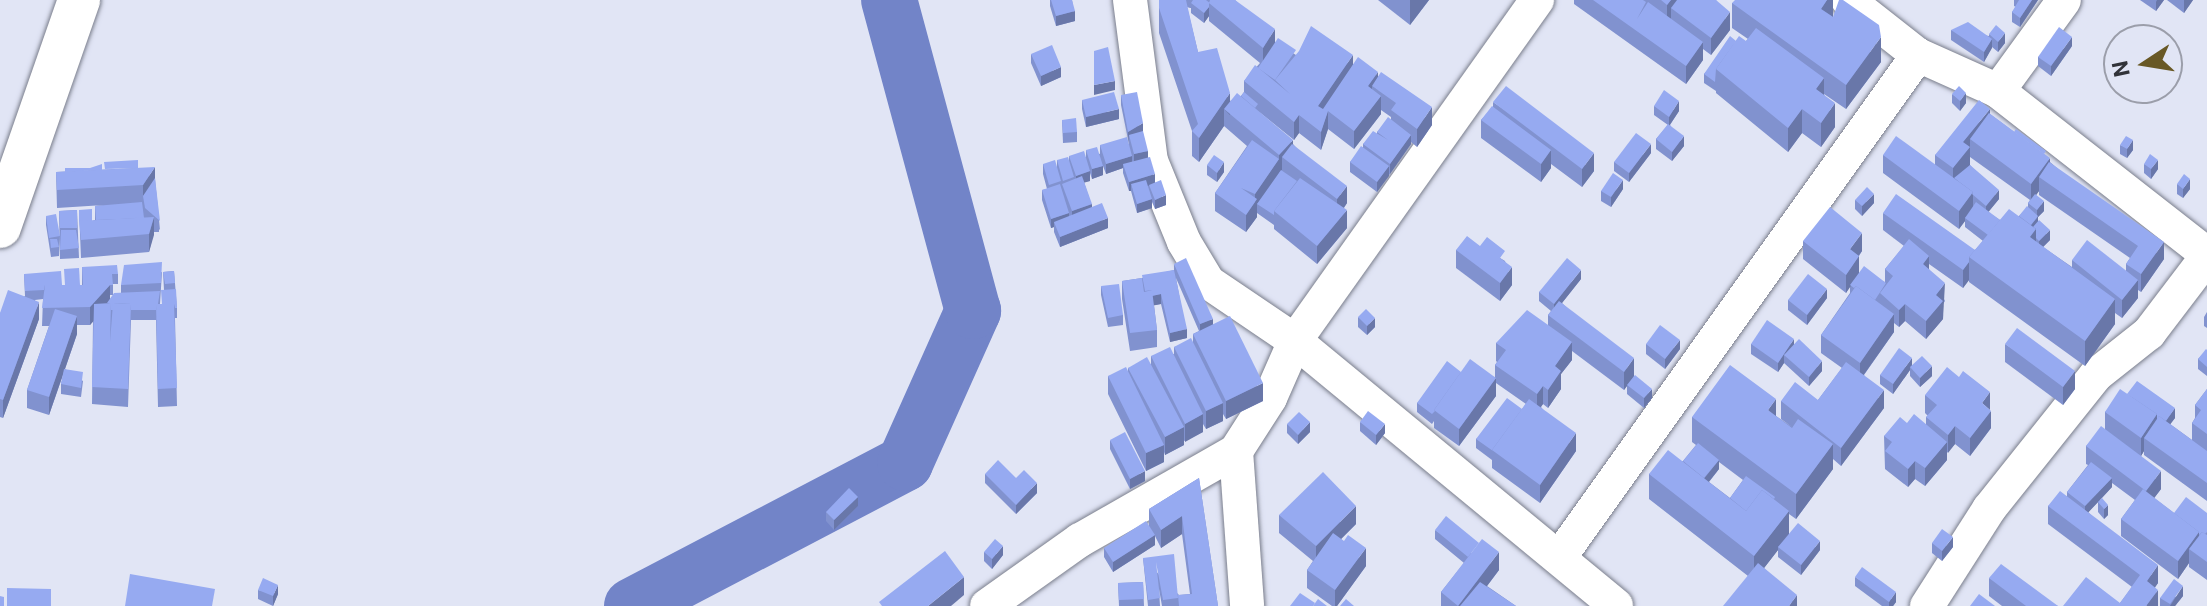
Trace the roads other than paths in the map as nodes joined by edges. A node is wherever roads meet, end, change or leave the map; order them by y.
1 (79, 0) edge
2 (1130, 0) edge
3 (1537, 0) edge
4 (1848, 0) edge
5 (2064, 0) edge
6 (1918, 55) junction
7 (1998, 91) junction
8 (12, 171) edge
9 (0, 227) edge
10 (2207, 256) edge
11 (1295, 341) junction
12 (1236, 451) junction
13 (1559, 558) junction
14 (987, 606) edge
15 (1247, 606) edge
16 (1616, 606) edge
17 (1927, 606) edge

1 - 8 street
2 - 11 street
3 - 11 street
4 - 6 street
5 - 7 street
6 - 7 street
6 - 13 street
7 - 10 street
8 - 9 street
10 - 17 street
11 - 12 street
11 - 13 street
12 - 14 street
12 - 15 street
13 - 16 street

